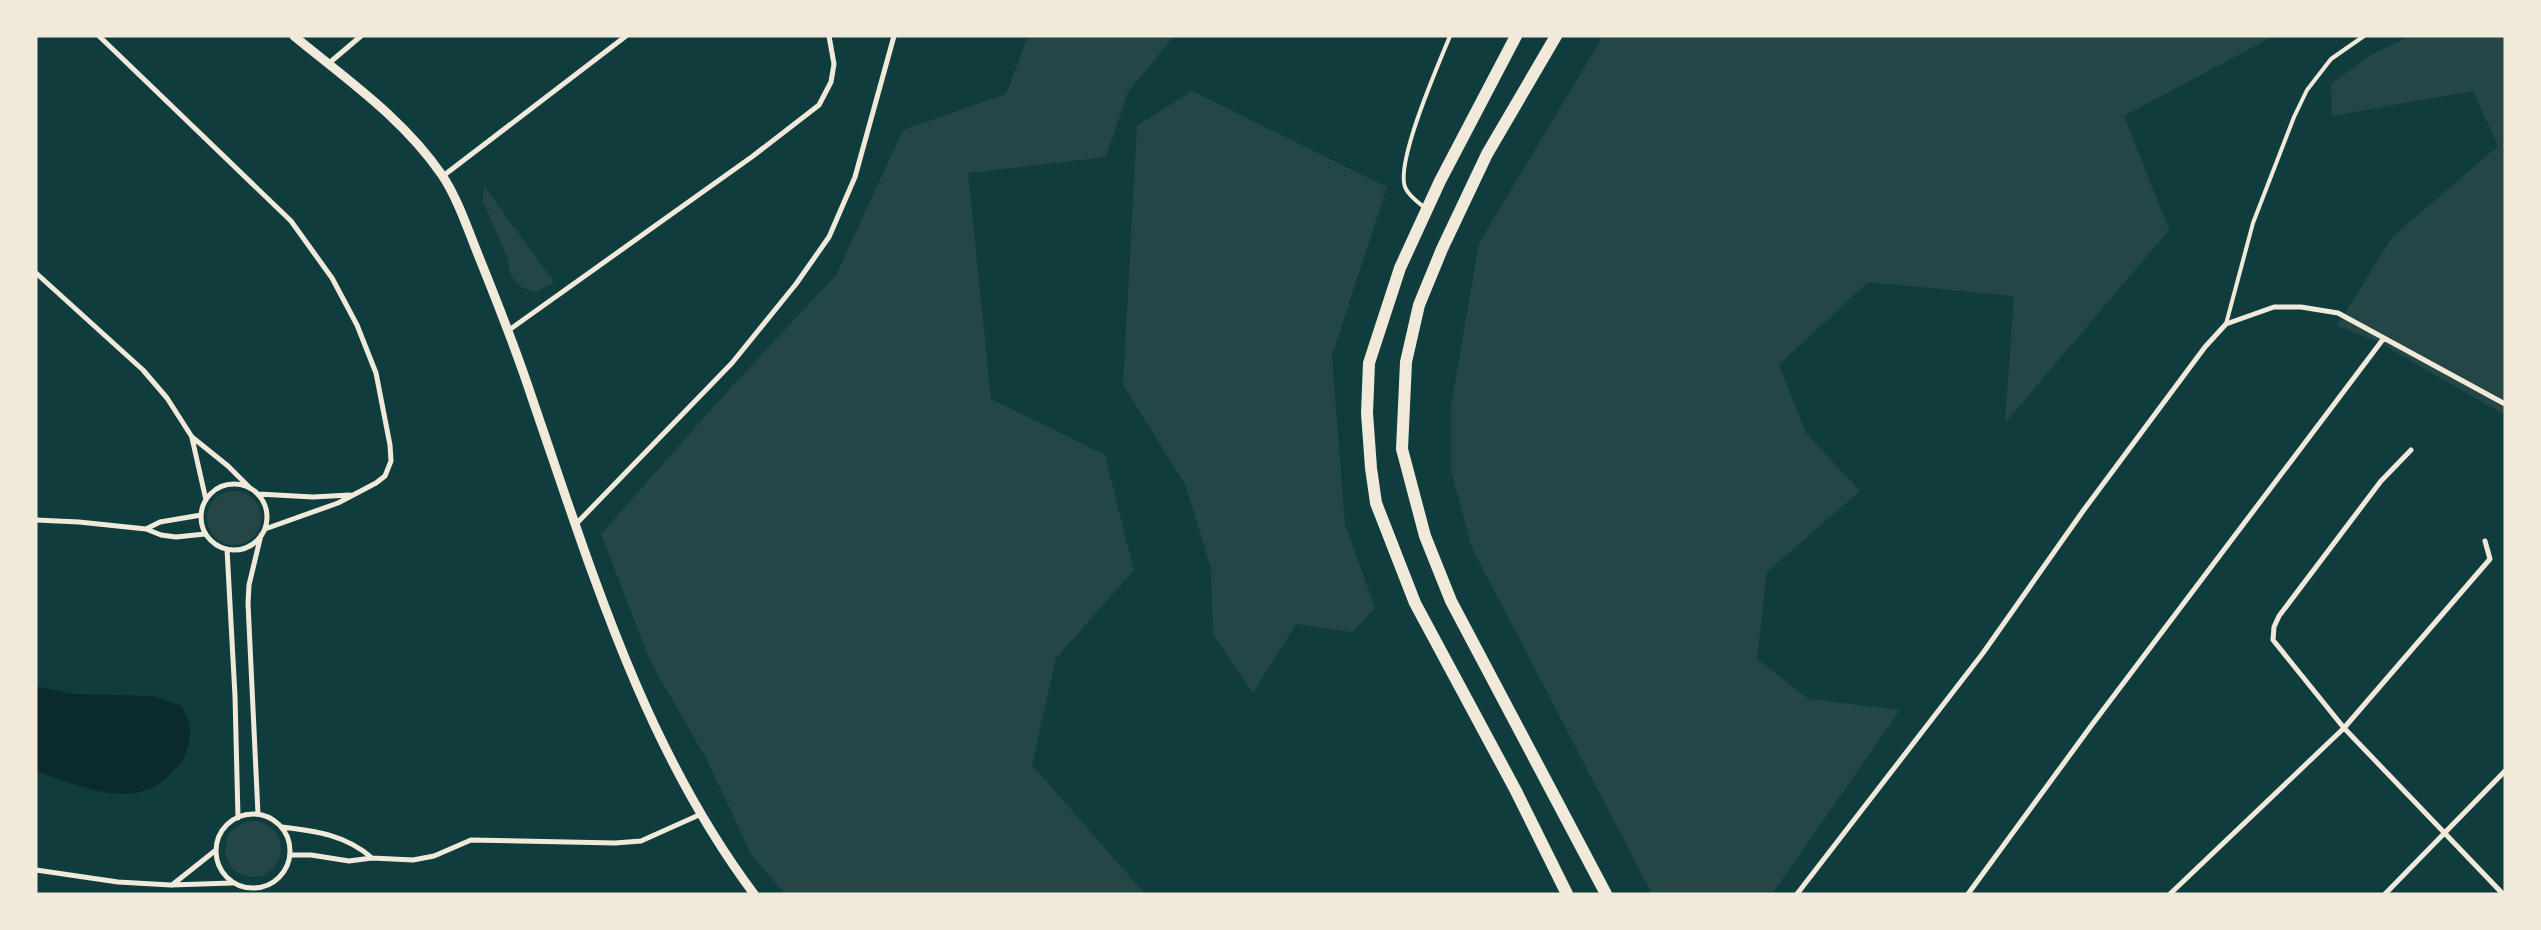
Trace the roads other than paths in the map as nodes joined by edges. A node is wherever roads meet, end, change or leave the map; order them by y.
1 (99, 36) edge
2 (294, 36) edge
3 (362, 36) edge
4 (626, 36) edge
5 (829, 36) edge
6 (894, 36) edge
7 (1450, 36) edge
8 (1516, 36) edge
9 (1556, 36) edge
10 (2364, 36) edge
11 (328, 64) junction
12 (443, 176) junction
13 (1427, 210) junction
14 (36, 273) edge
15 (2226, 324) junction
16 (509, 330) junction
17 (2384, 338) junction
18 (2505, 404) edge
19 (192, 437) junction
20 (2411, 450) dead end
21 (250, 488) junction
22 (258, 494) junction
23 (356, 494) junction
24 (206, 500) junction
25 (201, 515) junction
26 (36, 520) edge
27 (576, 524) junction
28 (146, 529) junction
29 (264, 529) junction
30 (205, 534) junction
31 (261, 535) junction
32 (2485, 541) dead end
33 (227, 550) junction
34 (2344, 728) junction
35 (2505, 771) edge
36 (258, 814) junction
37 (700, 814) junction
38 (238, 818) junction
39 (282, 827) junction
40 (2445, 831) junction
41 (216, 850) junction
42 (290, 855) junction
43 (372, 858) junction
44 (36, 870) edge
45 (233, 883) junction
46 (171, 885) junction
47 (258, 891) edge
48 (754, 894) edge
49 (1567, 894) edge
50 (1606, 894) edge
51 (1797, 894) edge
52 (1968, 894) edge
53 (2170, 894) edge
54 (2385, 894) edge
55 (2503, 894) edge

1 - 23 street
2 - 11 street
3 - 11 street
4 - 12 street
5 - 16 street
6 - 27 street
7 - 13 lane
8 - 13 main road
9 - 50 main road
10 - 15 lane
11 - 12 street
12 - 16 street
13 - 49 main road
14 - 19 street
15 - 17 street
15 - 51 street
16 - 27 street
17 - 18 street
17 - 52 street
19 - 21 street
19 - 24 street
20 - 34 street
21 - 22 street
21 - 24 street
22 - 23 street
22 - 29 street
23 - 29 street
24 - 25 street
25 - 28 street
25 - 30 street
26 - 28 street
27 - 37 street
28 - 30 street
29 - 31 street
30 - 33 street
31 - 33 street
31 - 36 street
32 - 34 street
33 - 38 street
34 - 40 street
34 - 53 street
35 - 40 street
36 - 38 street
36 - 39 street
37 - 43 street
37 - 48 street
38 - 41 street
39 - 42 street
39 - 43 street
40 - 54 street
40 - 55 street
41 - 45 street
41 - 46 street
42 - 43 street
42 - 47 street
44 - 46 street
45 - 46 street
45 - 47 street

